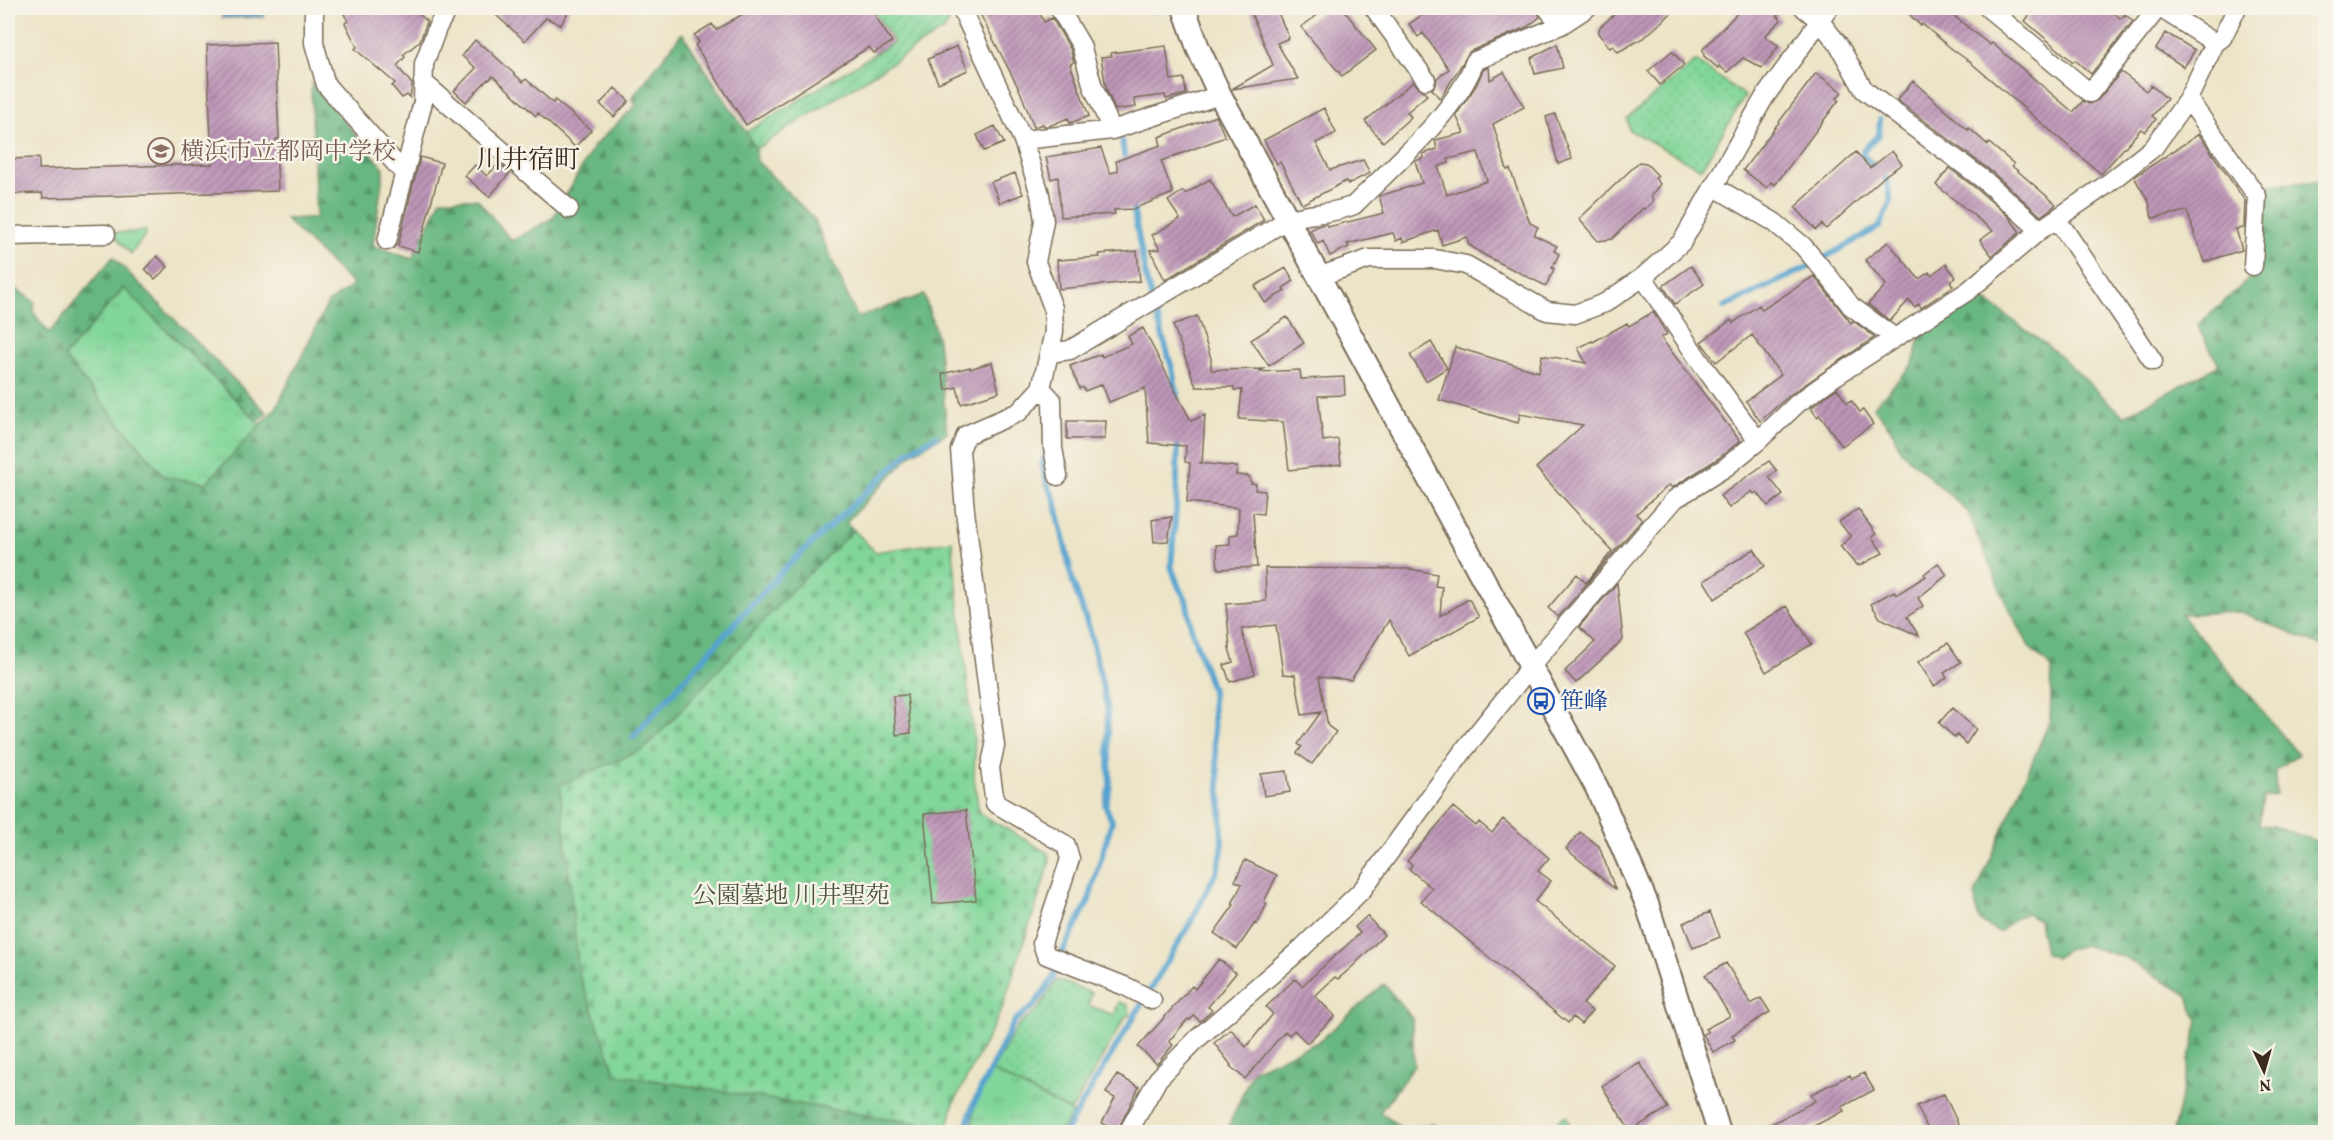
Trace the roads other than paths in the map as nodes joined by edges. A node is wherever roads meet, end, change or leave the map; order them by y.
1 (314, 8) edge
2 (448, 8) edge
3 (961, 8) edge
4 (1059, 8) edge
5 (1184, 8) edge
6 (1374, 8) edge
7 (1546, 8) edge
8 (1587, 8) edge
9 (1803, 8) edge
10 (1988, 8) edge
11 (2159, 8) edge
12 (2237, 8) edge
13 (1824, 14) edge
14 (1562, 25) junction
15 (2215, 42) junction
16 (1426, 81) dead end
17 (423, 82) junction
18 (1220, 95) junction
19 (2188, 99) junction
20 (1112, 130) junction
21 (1023, 140) junction
22 (404, 173) junction
23 (1713, 186) junction
24 (569, 209) dead end
25 (2057, 219) junction
26 (1287, 220) junction
27 (2040, 230) junction
28 (106, 234) dead end
29 (8, 236) edge
30 (387, 242) dead end
31 (2253, 266) dead end
32 (1318, 277) junction
33 (1643, 277) junction
34 (1895, 338) junction
35 (1050, 352) junction
36 (2153, 361) dead end
37 (1041, 388) junction
38 (1758, 441) junction
39 (1058, 476) dead end
40 (1530, 667) junction
41 (1152, 1000) dead end
42 (1128, 1132) edge
43 (1719, 1132) edge

1 - 22 street
2 - 17 street
3 - 21 street
4 - 20 street
5 - 18 street
6 - 16 street
7 - 14 street
8 - 14 street
9 - 13 street
10 - 11 street
11 - 15 street
12 - 15 street
13 - 23 street
13 - 27 street
14 - 26 street
15 - 19 street
17 - 22 street
17 - 24 street
18 - 20 street
18 - 26 street
19 - 25 street
19 - 31 street
20 - 21 street
21 - 35 street
22 - 30 street
23 - 33 street
23 - 34 street
25 - 27 street
25 - 36 street
26 - 32 street
26 - 35 street
27 - 34 street
28 - 29 street
32 - 33 street
32 - 40 street
33 - 38 street
34 - 38 street
35 - 37 street
37 - 39 street
37 - 41 street
38 - 40 street
40 - 42 street
40 - 43 street

